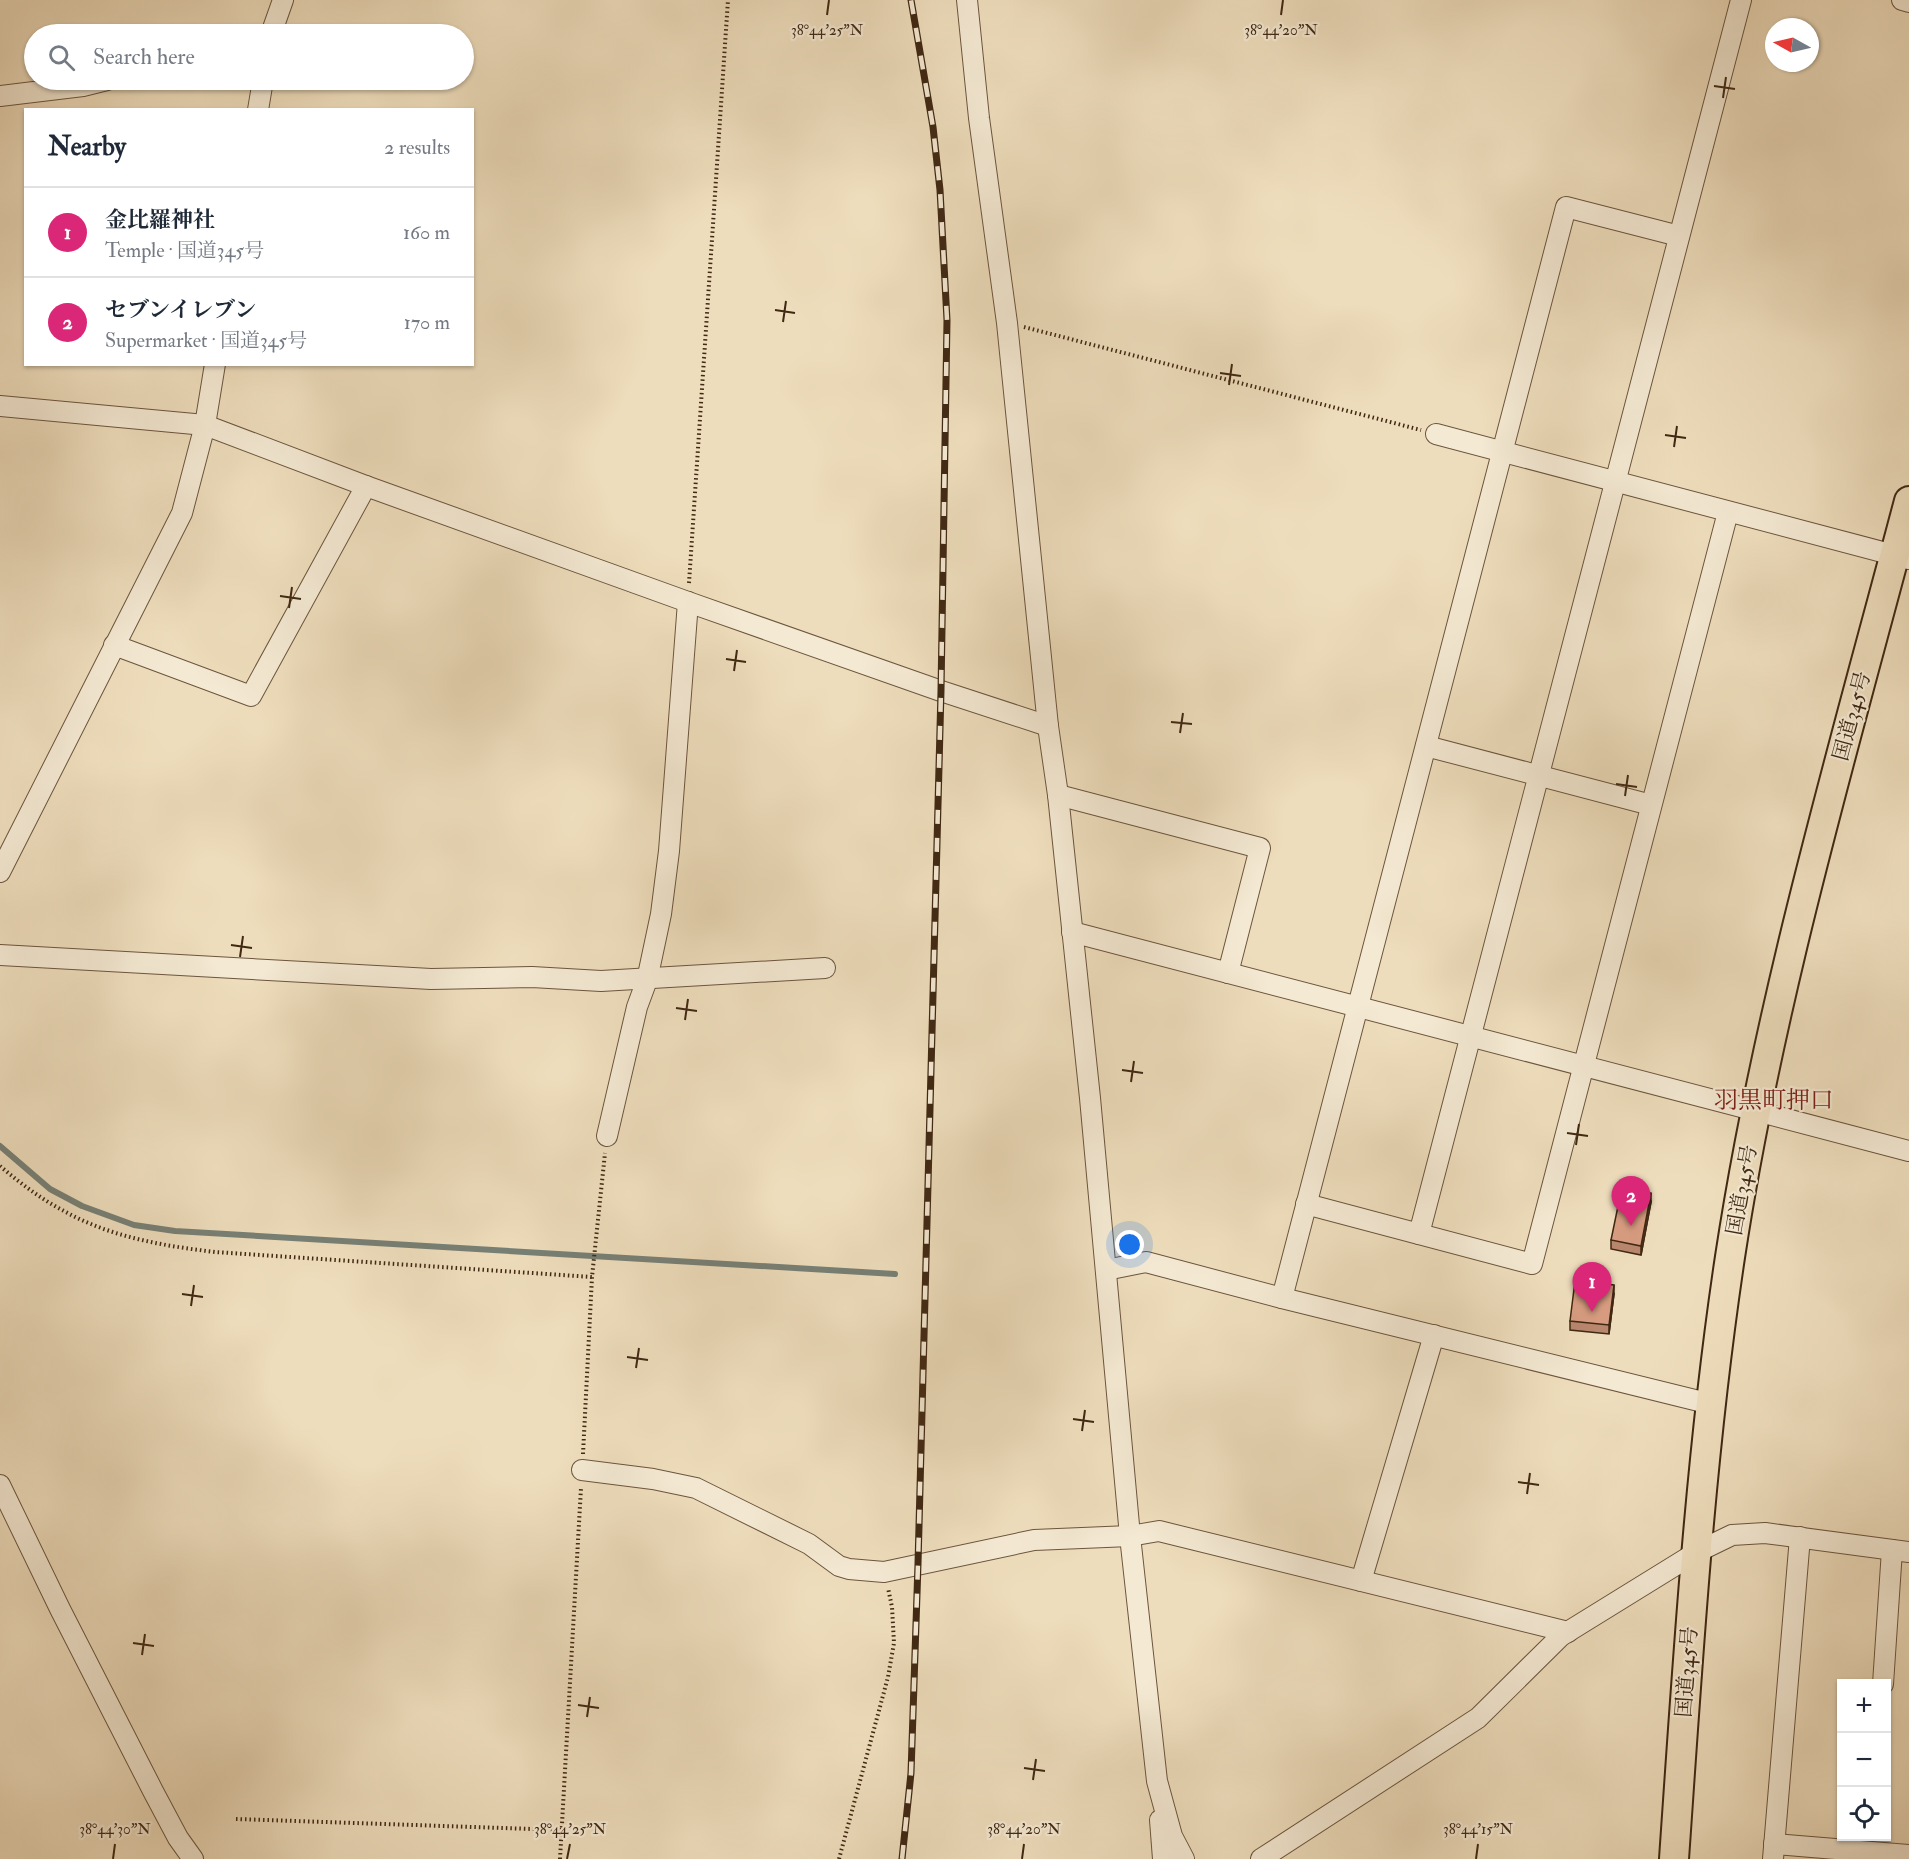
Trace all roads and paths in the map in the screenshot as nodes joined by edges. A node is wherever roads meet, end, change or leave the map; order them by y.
1 (283, 0) edge
2 (728, 0) edge
3 (967, 0) edge
4 (1741, 0) edge
5 (1902, 0) edge
6 (1909, 2) edge
7 (275, 24) edge
8 (50, 90) edge
9 (261, 90) edge
10 (0, 96) edge
11 (258, 108) edge
12 (1679, 236) junction
13 (1007, 323) junction
14 (215, 366) edge
15 (0, 406) edge
16 (206, 425) junction
17 (1436, 434) joint
18 (1502, 453) junction
19 (1615, 483) junction
20 (366, 486) junction
21 (1909, 501) edge
22 (1728, 512) junction
23 (1902, 557) edge
24 (688, 602) junction
25 (114, 645) junction
26 (1048, 726) junction
27 (1426, 746) junction
28 (1539, 776) junction
29 (1058, 795) junction
30 (1652, 805) junction
31 (0, 872) edge
32 (1072, 932) junction
33 (0, 955) edge
34 (825, 968) dead end
35 (1228, 973) junction
36 (647, 980) junction
37 (1358, 1007) junction
38 (1470, 1036) junction
39 (1583, 1066) junction
40 (1756, 1111) junction
41 (607, 1136) joint
42 (1909, 1151) edge
43 (0, 1166) edge
44 (1306, 1204) junction
45 (1419, 1234) junction
46 (1106, 1270) junction
47 (592, 1277) junction
48 (1282, 1298) junction
49 (1434, 1335) junction
50 (1711, 1404) junction
51 (582, 1470) junction
52 (0, 1485) edge
53 (1130, 1536) junction
54 (1800, 1537) junction
55 (1900, 1551) edge
56 (1697, 1552) junction
57 (884, 1572) junction
58 (1360, 1581) junction
59 (1568, 1632) junction
60 (1884, 1679) edge
61 (1157, 1780) junction
62 (236, 1819) dead end
63 (562, 1830) junction
64 (1872, 1849) edge
65 (1774, 1851) edge
66 (1909, 1855) edge
67 (193, 1859) edge
68 (560, 1859) edge
69 (839, 1859) edge
70 (1164, 1859) edge
71 (1184, 1859) edge
72 (1261, 1859) edge
73 (1674, 1859) edge

1 - 7 street
2 - 24 path
3 - 13 street
4 - 12 street
5 - 6 street
8 - 10 street
9 - 11 street
12 - 18 street
12 - 19 street
13 - 17 path
13 - 26 street
14 - 16 street
15 - 16 street
16 - 20 street
16 - 25 street
17 - 18 street
18 - 19 street
18 - 27 street
19 - 22 street
19 - 28 street
20 - 24 street
20 - 25 street
21 - 23 highway, 国道345号
22 - 23 street
22 - 30 street
23 - 40 highway, 国道345号
24 - 26 street
24 - 36 street
25 - 31 street
26 - 29 street
27 - 28 street
27 - 37 street
28 - 30 street
28 - 38 street
29 - 32 street
29 - 35 street
30 - 39 street
32 - 35 street
32 - 46 street
33 - 36 street
34 - 36 street
35 - 37 street
36 - 41 street
37 - 38 street
37 - 44 street
38 - 39 street
38 - 45 street
39 - 40 street
39 - 45 street
40 - 42 street
40 - 50 highway, 国道345号
41 - 47 path
43 - 47 path
44 - 45 street
44 - 48 street
46 - 48 street
46 - 53 street
47 - 51 path
48 - 49 street
49 - 50 street
49 - 58 street
50 - 56 highway, 国道345号
51 - 57 street
51 - 63 path
52 - 67 street
53 - 57 street
53 - 58 street
53 - 61 street
54 - 55 street
54 - 56 street
54 - 65 street
55 - 60 street
56 - 59 street
56 - 73 highway, 国道345号
57 - 69 path
58 - 59 street
59 - 72 street
61 - 70 street
61 - 71 street
62 - 63 path
63 - 68 path
64 - 65 street
64 - 66 street

